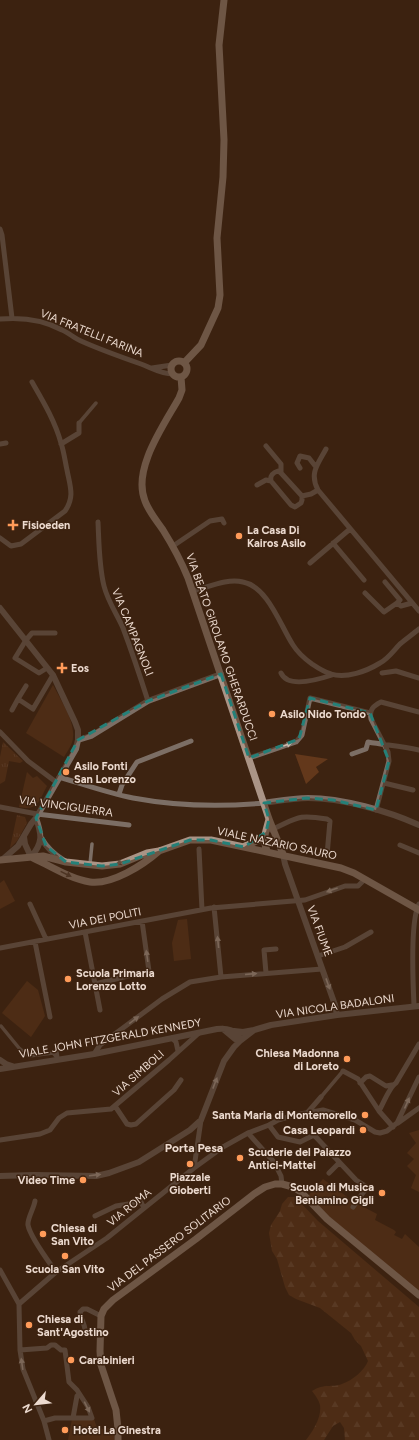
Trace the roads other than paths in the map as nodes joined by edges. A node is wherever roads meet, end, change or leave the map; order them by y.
1 (224, 0) edge
2 (0, 229) edge
3 (12, 318) junction
4 (0, 319) edge
5 (184, 363) junction
6 (172, 365) junction
7 (151, 368) junction
8 (173, 374) junction
9 (181, 377) junction
10 (32, 382) dead end
11 (96, 403) dead end
12 (79, 423) joint
13 (61, 444) junction
14 (266, 446) dead end
15 (326, 449) dead end
16 (316, 467) junction
17 (300, 468) dead end
18 (281, 473) junction
19 (271, 482) junction
20 (257, 485) dead end
21 (318, 490) junction
22 (302, 496) junction
23 (98, 522) dead end
24 (224, 523) dead end
25 (350, 529) junction
26 (0, 538) edge
27 (333, 543) junction
28 (173, 546) junction
29 (310, 563) dead end
30 (364, 580) dead end
31 (385, 582) dead end
32 (193, 591) junction
33 (365, 593) dead end
34 (397, 603) junction
35 (412, 603) junction
36 (0, 608) edge
37 (419, 611) edge
38 (419, 629) edge
39 (55, 633) dead end
40 (26, 640) junction
41 (47, 668) junction
42 (281, 673) dead end
43 (382, 673) dead end
44 (221, 674) junction
45 (53, 675) junction
46 (332, 675) junction
47 (419, 678) edge
48 (26, 686) dead end
49 (18, 699) junction
50 (148, 701) junction
51 (12, 710) dead end
52 (419, 712) edge
53 (370, 714) junction
54 (0, 732) edge
55 (78, 740) junction
56 (191, 741) dead end
57 (385, 745) junction
58 (419, 750) edge
59 (352, 754) dead end
60 (249, 758) junction
61 (58, 780) junction
62 (384, 783) junction
63 (414, 790) dead end
64 (119, 794) junction
65 (264, 803) junction
66 (0, 807) edge
67 (376, 810) junction
68 (37, 816) junction
69 (129, 825) dead end
70 (419, 825) edge
71 (267, 832) junction
72 (24, 837) junction
73 (41, 838) junction
74 (276, 838) junction
75 (92, 844) dead end
76 (400, 845) dead end
77 (244, 847) junction
78 (199, 849) dead end
79 (160, 851) junction
80 (267, 851) junction
81 (419, 853) edge
82 (283, 854) junction
83 (327, 855) dead end
84 (31, 857) junction
85 (2, 859) edge
86 (66, 862) junction
87 (90, 865) junction
88 (365, 879) junction
89 (298, 900) junction
90 (30, 904) dead end
91 (214, 907) junction
92 (418, 908) edge
93 (202, 910) junction
94 (142, 921) junction
95 (85, 932) junction
96 (371, 932) dead end
97 (46, 940) junction
98 (35, 942) junction
99 (0, 948) edge
100 (276, 949) dead end
101 (318, 956) junction
102 (322, 969) junction
103 (266, 973) junction
104 (222, 977) junction
105 (413, 980) junction
106 (419, 980) edge
107 (95, 984) junction
108 (416, 1006) edge
109 (100, 1010) dead end
110 (337, 1015) junction
111 (50, 1017) dead end
112 (0, 1026) edge
113 (223, 1029) junction
114 (254, 1030) junction
115 (234, 1031) junction
116 (182, 1036) junction
117 (172, 1038) junction
118 (189, 1038) junction
119 (241, 1040) junction
120 (419, 1044) edge
121 (56, 1046) dead end
122 (178, 1051) junction
123 (94, 1054) junction
124 (58, 1059) junction
125 (0, 1060) edge
126 (13, 1066) junction
127 (0, 1069) edge
128 (343, 1070) joint
129 (419, 1077) edge
130 (181, 1080) dead end
131 (360, 1083) junction
132 (392, 1085) junction
133 (321, 1097) joint
134 (115, 1106) junction
135 (419, 1108) edge
136 (378, 1111) junction
137 (308, 1112) junction
138 (201, 1120) junction
139 (269, 1125) junction
140 (395, 1125) junction
141 (248, 1133) junction
142 (0, 1140) edge
143 (340, 1164) junction
144 (194, 1168) junction
145 (329, 1173) dead end
146 (0, 1176) edge
147 (282, 1184) junction
148 (35, 1201) dead end
149 (353, 1207) dead end
150 (144, 1208) junction
151 (95, 1216) dead end
152 (0, 1270) edge
153 (56, 1272) junction
154 (419, 1296) edge
155 (19, 1304) junction
156 (101, 1316) junction
157 (85, 1331) dead end
158 (20, 1350) junction
159 (79, 1394) junction
160 (73, 1418) junction
161 (44, 1421) junction
162 (49, 1440) edge
163 (118, 1440) edge

1 - 5 main road
2 - 3 street
3 - 4 street, VIA FRATELLI FARINA
3 - 7 street, VIA FRATELLI FARINA
5 - 6 main road
5 - 9 main road
6 - 7 street, VIA FRATELLI FARINA
6 - 8 main road
7 - 8 street, VIA FRATELLI FARINA
8 - 9 main road
9 - 28 main road, VIA BEATO GIROLAMO GHERARDUCCI
10 - 13 street
11 - 12 street
12 - 13 street
13 - 26 street
14 - 18 street
15 - 16 street
16 - 17 street
16 - 21 street
18 - 19 street
18 - 22 street
19 - 20 street
19 - 22 street
21 - 22 street
21 - 25 street
23 - 50 street, VIA CAMPAGNOLI
24 - 28 street
25 - 27 street
25 - 35 street
27 - 29 street
27 - 30 street
28 - 32 main road, VIA BEATO GIROLAMO GHERARDUCCI
31 - 34 street
32 - 44 main road, VIA BEATO GIROLAMO GHERARDUCCI
32 - 46 street
33 - 34 street
34 - 35 street
35 - 37 street
36 - 40 street
38 - 46 street
39 - 40 street
40 - 41 street
40 - 41 street
41 - 45 street
42 - 46 street
43 - 47 street
44 - 50 street
44 - 60 main road, VIA BEATO GIROLAMO GHERARDUCCI
45 - 49 street
45 - 55 street
48 - 49 street
49 - 51 street
50 - 55 street
52 - 53 street
53 - 57 street
60 -> 53 street
54 - 61 street
55 - 61 street
56 - 64 street
57 - 58 street
57 - 59 street
57 - 62 street
60 - 65 main road, VIA BEATO GIROLAMO GHERARDUCCI
61 - 64 street
61 - 68 street
62 - 63 street
62 - 67 street
64 - 65 street
65 - 67 street
65 - 71 main road, VIA BEATO GIROLAMO GHERARDUCCI
66 - 68 street, VIA VINCIGUERRA
67 - 70 street
68 - 69 street, VIA VINCIGUERRA
68 - 72 street
68 - 73 street
71 - 74 main road
71 - 77 main road
71 - 80 main road
71 - 83 street
72 - 84 street
72 - 85 street
73 - 84 street
73 - 86 street
74 - 80 main road
74 - 82 main road
75 - 87 street
76 - 81 street
77 - 79 main road, VIALE NAZARIO SAURO
77 - 80 main road, VIALE NAZARIO SAURO
78 - 93 street
84 -> 79 main road, VIALE NAZARIO SAURO
79 -> 87 main road, VIALE NAZARIO SAURO
80 - 82 main road, VIALE NAZARIO SAURO
82 - 88 main road, VIALE NAZARIO SAURO
82 - 89 street, VIA FIUME
84 - 85 main road, VIALE NAZARIO SAURO
84 - 86 main road, VIALE NAZARIO SAURO
86 - 87 main road, VIALE NAZARIO SAURO
88 -> 89 street
88 - 92 main road, VIALE NAZARIO SAURO
89 - 91 street, VIA DEI POLITI
89 - 101 street, VIA FIUME
90 - 97 street
91 - 93 street, VIA DEI POLITI
104 -> 91 street
92 - 105 street
93 - 94 street, VIA DEI POLITI
94 - 95 street, VIA DEI POLITI
107 -> 94 street
95 - 97 street, VIA DEI POLITI
95 - 107 street
96 - 101 street
97 - 98 street, VIA DEI POLITI
98 - 99 street, VIA DEI POLITI
98 - 111 street
100 - 103 street
101 - 102 street, VIA FIUME
102 - 103 street
102 -> 110 street, VIA FIUME
104 -> 103 street
123 -> 104 street
105 - 106 street
105 - 108 street
107 - 109 street
108 - 110 street, VIA NICOLA BADALONI
110 - 114 street, VIA NICOLA BADALONI
112 - 124 street
113 - 115 street, VIALE JOHN FITZGERALD KENNEDY
113 - 118 street, VIALE JOHN FITZGERALD KENNEDY
113 - 119 street
114 - 115 street, VIA NICOLA BADALONI
114 - 119 street, VIA NICOLA BADALONI
115 - 119 street
116 - 117 street, VIALE JOHN FITZGERALD KENNEDY
116 - 118 street, VIALE JOHN FITZGERALD KENNEDY
116 - 122 street, VIA SIMBOLI
117 - 122 street, VIA SIMBOLI
117 - 123 street, VIALE JOHN FITZGERALD KENNEDY
118 - 122 street, VIA SIMBOLI
138 -> 119 street, VIA NICOLA BADALONI
120 - 132 street
121 - 124 street
122 - 134 street, VIA SIMBOLI
123 - 124 street, VIALE JOHN FITZGERALD KENNEDY
124 - 126 street, VIALE JOHN FITZGERALD KENNEDY
125 - 126 street
126 - 127 street, VIALE JOHN FITZGERALD KENNEDY
128 - 131 street
128 - 133 street
140 -> 129 street
130 - 134 street
131 - 132 street
131 - 136 street
132 - 136 street
133 - 137 street
134 - 142 street, VIA SIMBOLI
135 - 140 street
136 - 140 street
137 - 139 street, VIA ROMA
137 - 140 street, VIA ROMA
138 - 144 street
146 -> 138 street
139 - 141 street, VIA ROMA
139 - 143 street
141 - 144 street, VIA ROMA
141 - 147 street
143 - 145 street
143 - 149 street
144 - 150 street, VIA ROMA
147 - 154 main road
147 - 156 main road, VIA DEL PASSERO SOLITARIO
148 - 153 street
150 - 151 street
150 - 153 street, VIA ROMA
152 - 155 street
153 - 155 street, VIA ROMA
155 - 158 street
156 - 157 street
156 - 163 main road
158 - 159 street
161 -> 158 street
159 - 160 street
159 -> 160 street
160 - 161 street
161 - 162 street

